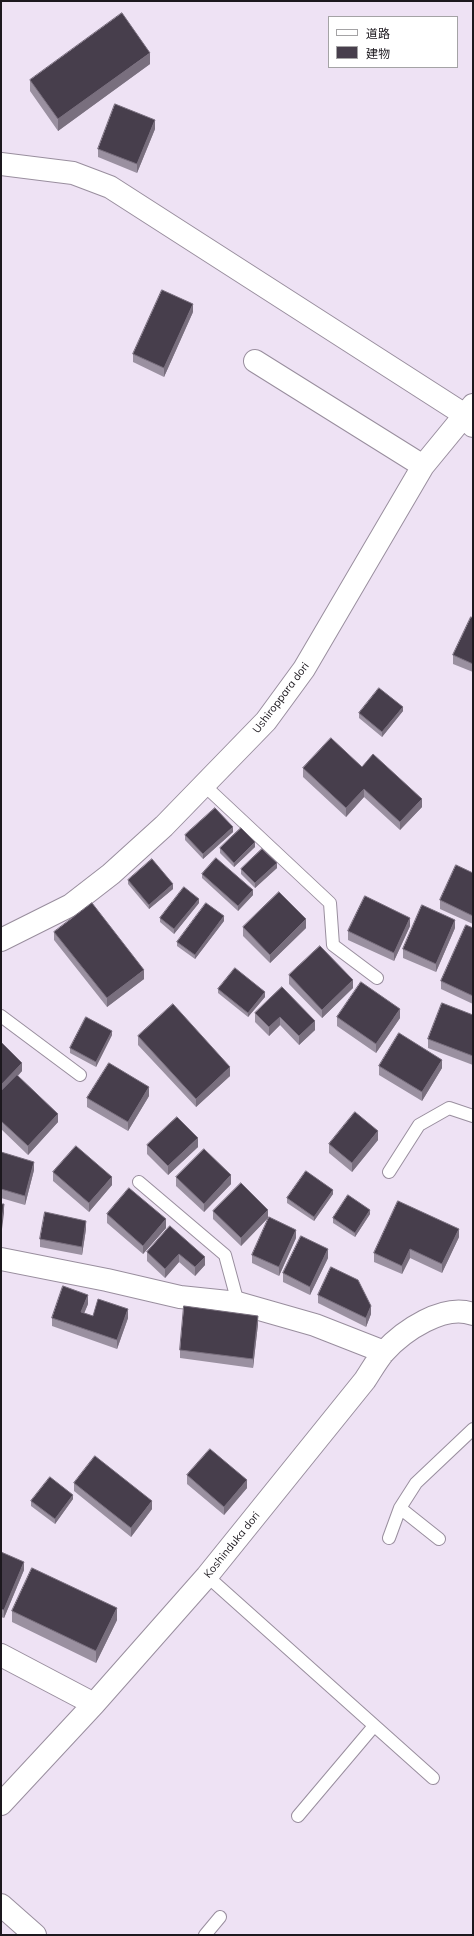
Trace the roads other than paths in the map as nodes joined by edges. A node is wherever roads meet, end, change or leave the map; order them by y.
1 (1, 164) edge
2 (256, 361) dead end
3 (470, 416) edge
4 (423, 466) junction
5 (204, 785) junction
6 (1, 940) edge
7 (377, 978) dead end
8 (1, 1016) edge
9 (80, 1075) dead end
10 (473, 1116) edge
11 (389, 1172) dead end
12 (139, 1182) dead end
13 (1, 1259) edge
14 (238, 1303) junction
15 (471, 1307) edge
16 (384, 1352) junction
17 (473, 1429) edge
18 (400, 1508) junction
19 (389, 1538) dead end
20 (439, 1539) dead end
21 (207, 1576) junction
22 (1, 1655) edge
23 (94, 1704) junction
24 (374, 1726) junction
25 (433, 1778) dead end
26 (1, 1804) edge
27 (298, 1816) dead end
28 (1, 1905) edge
29 (220, 1917) dead end
30 (35, 1935) edge
31 (205, 1935) edge

1 - 3 street
2 - 4 street
3 - 4 street, Ushiroppara dori
4 - 5 street, Ushiroppara dori
5 - 6 street, Ushiroppara dori
5 - 7 lane
8 - 9 lane
10 - 11 lane
12 - 14 lane
13 - 14 street
14 - 16 street
15 - 16 street, Koshinduka dori
16 - 21 street, Koshinduka dori
17 - 18 lane
18 - 19 lane
18 - 20 lane
21 - 23 street, Koshinduka dori
21 - 24 lane
22 - 23 street
23 - 26 street, Koshinduka dori
24 - 25 lane
24 - 27 lane
28 - 30 street
29 - 31 lane

